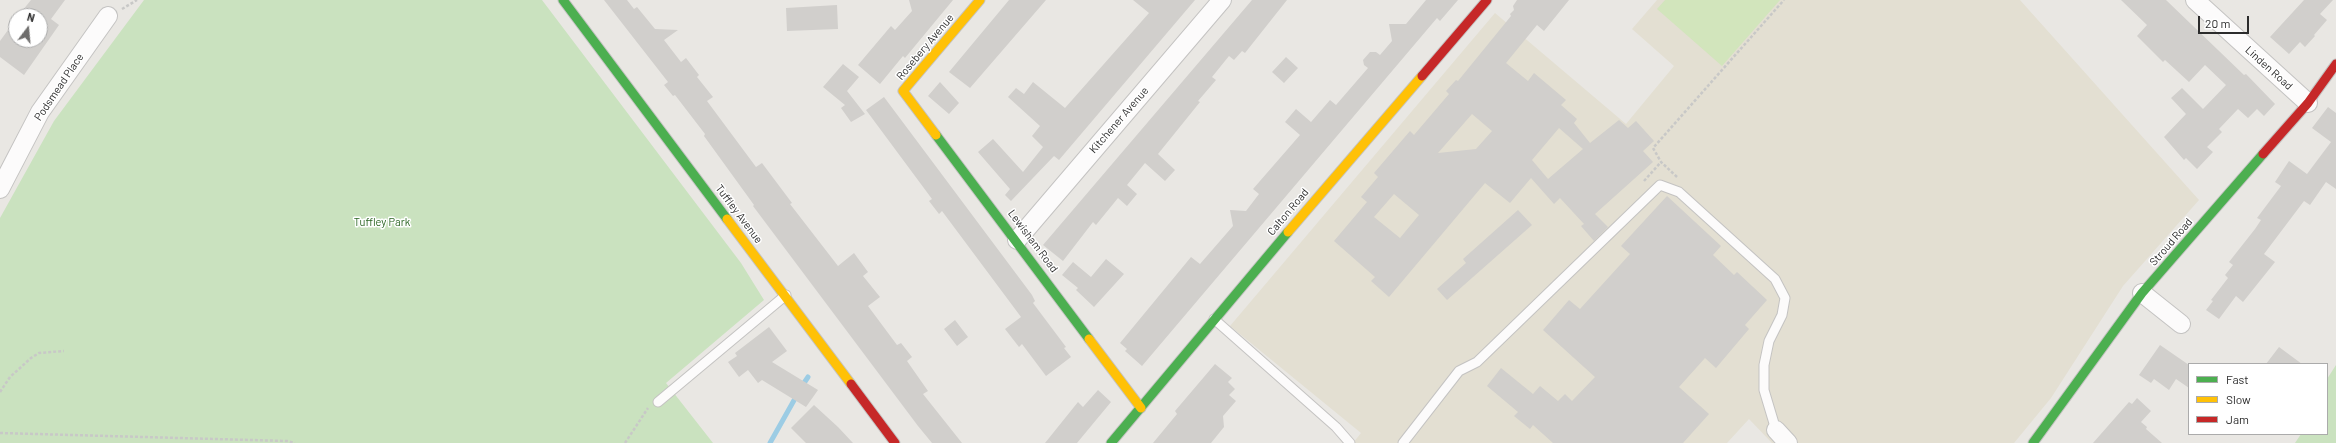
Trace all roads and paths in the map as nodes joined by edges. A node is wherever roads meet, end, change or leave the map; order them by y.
1 (563, 0) edge
2 (980, 0) edge
3 (1222, 0) edge
4 (1488, 0) edge
5 (1784, 0) edge
6 (2194, 0) edge
7 (108, 16) dead end
8 (2336, 64) edge
9 (903, 91) joint
10 (2308, 103) junction
11 (7, 157) edge
12 (1678, 178) dead end
13 (0, 189) edge
14 (1017, 240) junction
15 (2142, 293) junction
16 (786, 295) junction
17 (1214, 319) junction
18 (2181, 324) dead end
19 (64, 351) dead end
20 (0, 392) edge
21 (658, 402) joint
22 (1141, 408) junction
23 (0, 433) edge
24 (1782, 436) edge
25 (2036, 442) edge
26 (295, 443) edge
27 (625, 443) edge
28 (895, 443) edge
29 (1111, 443) edge
30 (1350, 443) edge
31 (1403, 443) edge

1 - 16 street, Tuffley Avenue
2 - 9 street, Rosebery Avenue
3 - 14 street, Kitchener Avenue
4 - 17 street, Calton Road
5 - 12 path
6 - 10 street, Linden Road
7 - 11 street, Podsmead Place
8 - 10 street, Stroud Road
9 - 14 street, Lewisham Road
10 - 15 street, Stroud Road
11 - 13 street, Podsmead Place
14 - 22 street, Lewisham Road
15 - 18 street
15 - 25 street, Stroud Road
16 - 21 lane
16 - 28 street, Tuffley Avenue
17 - 22 street, Calton Road
17 - 30 lane
19 - 20 path
21 - 27 path
22 - 29 street, Calton Road
23 - 26 path
24 - 31 lane

